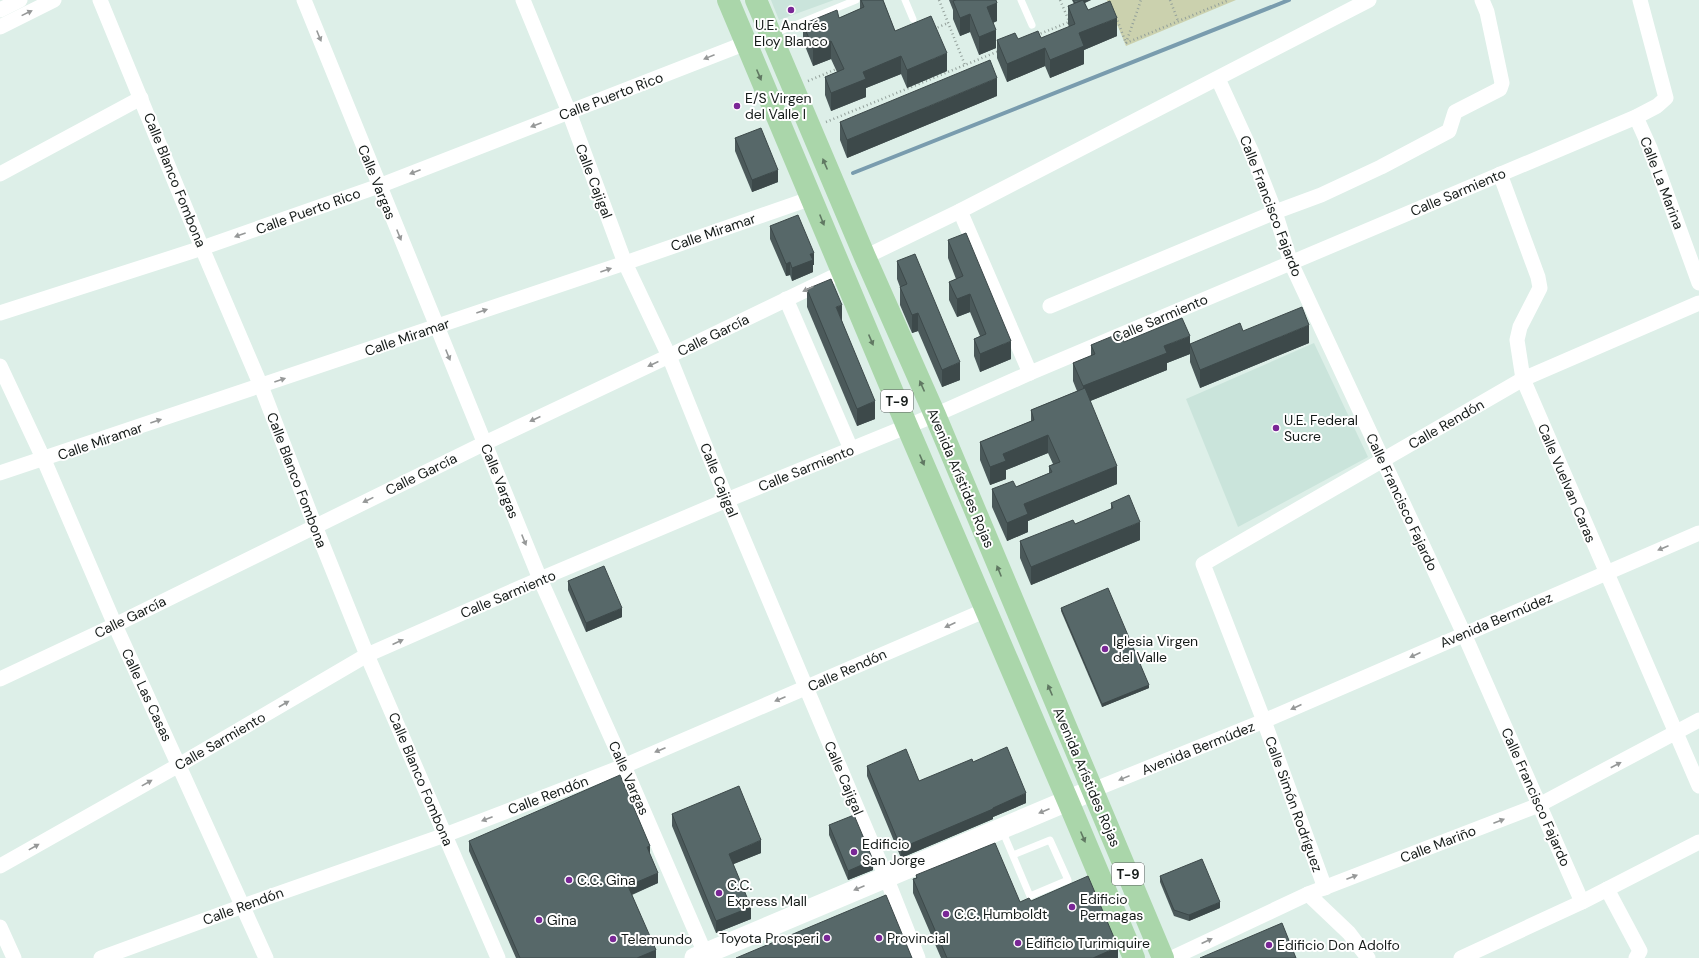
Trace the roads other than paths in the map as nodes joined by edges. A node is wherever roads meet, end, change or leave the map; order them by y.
1 (20, 0) edge
2 (54, 0) edge
3 (100, 0) edge
4 (304, 0) edge
5 (522, 0) edge
6 (728, 0) edge
7 (756, 0) edge
8 (856, 0) edge
9 (905, 0) edge
10 (1021, 0) edge
11 (1369, 0) edge
12 (1482, 0) edge
13 (1640, 0) edge
14 (0, 10) edge
15 (913, 19) dead end
16 (1032, 25) dead end
17 (0, 26) edge
18 (771, 35) junction
19 (746, 43) junction
20 (1218, 79) junction
21 (141, 98) junction
22 (569, 112) junction
23 (1636, 117) junction
24 (0, 174) edge
25 (1500, 174) junction
26 (379, 186) junction
27 (812, 198) junction
28 (960, 211) junction
29 (1275, 212) junction
30 (202, 248) junction
31 (865, 257) junction
32 (625, 263) junction
33 (1292, 263) junction
34 (843, 272) junction
35 (1699, 283) edge
36 (786, 299) junction
37 (1699, 303) edge
38 (1050, 306) dead end
39 (0, 313) edge
40 (437, 327) junction
41 (669, 356) junction
42 (0, 366) edge
43 (1030, 373) junction
44 (1523, 379) junction
45 (261, 386) junction
46 (934, 415) junction
47 (907, 426) junction
48 (485, 443) junction
49 (851, 449) junction
50 (44, 460) junction
51 (1383, 461) junction
52 (0, 474) edge
53 (727, 500) junction
54 (315, 526) junction
55 (1699, 533) edge
56 (1203, 564) joint
57 (1606, 573) junction
58 (540, 579) junction
59 (986, 610) junction
60 (115, 625) junction
61 (1464, 634) junction
62 (367, 655) junction
63 (0, 679) edge
64 (806, 688) junction
65 (1699, 720) edge
66 (1264, 722) junction
67 (1676, 733) junction
68 (179, 765) junction
69 (624, 766) junction
70 (1699, 786) edge
71 (1093, 790) junction
72 (1068, 801) junction
73 (1539, 805) junction
74 (1002, 829) junction
75 (445, 835) junction
76 (1699, 842) edge
77 (1013, 856) junction
78 (0, 866) edge
79 (886, 877) junction
80 (1324, 888) junction
81 (1607, 889) junction
82 (1308, 894) junction
83 (1582, 902) junction
84 (243, 906) junction
85 (0, 926) edge
86 (702, 957) edge
87 (14, 958) edge
88 (101, 958) edge
89 (266, 958) edge
90 (498, 958) edge
91 (918, 958) edge
92 (1134, 958) edge
93 (1163, 958) edge
94 (1172, 958) edge
95 (1368, 958) edge
96 (1461, 958) edge
97 (1636, 958) edge

1 - 14 street
17 -> 2 street
3 - 21 street, Calle Blanco Fombona
4 -> 26 street, Calle Vargas
5 - 22 street, Calle Cajigal
6 - 19 main road, Avenida Arístides Rojas / T-9
7 - 18 main road, Avenida Arístides Rojas / T-9
8 - 18 lane
9 - 15 lane
10 - 16 lane
11 - 20 street
12 - 29 street
13 - 23 street
31 -> 18 main road, Avenida Arístides Rojas / T-9
19 -> 22 street, Calle Puerto Rico
19 -> 27 main road, Avenida Arístides Rojas / T-9
20 - 28 street
20 - 29 street, Calle Francisco Fajardo
21 - 24 street
21 - 30 street, Calle Blanco Fombona
22 -> 26 street, Calle Puerto Rico
22 - 32 street, Calle Cajigal
23 - 25 street, Calle Sarmiento
23 - 35 street, Calle La Marina
25 - 33 street, Calle Sarmiento
25 - 44 street, Calle Vuelvan Caras
26 -> 30 street, Calle Puerto Rico
26 -> 40 street, Calle Vargas
27 - 32 street, Calle Miramar
27 -> 34 main road, Avenida Arístides Rojas / T-9
28 - 31 street
28 - 43 street
29 - 33 street, Calle Francisco Fajardo
29 - 38 street
30 - 39 street, Calle Puerto Rico
30 - 45 street, Calle Blanco Fombona
46 -> 31 main road, Avenida Arístides Rojas / T-9
40 -> 32 street, Calle Miramar
32 - 41 street, Calle Cajigal
33 - 43 street, Calle Sarmiento
33 - 51 street, Calle Francisco Fajardo
34 -> 36 street, Calle García
34 -> 47 main road, Avenida Arístides Rojas / T-9
36 - 41 street, Calle García
36 - 49 street
37 - 44 street, Calle Rendón
45 -> 40 street, Calle Miramar
40 -> 48 street, Calle Vargas
41 -> 48 street, Calle García
41 - 53 street, Calle Cajigal
42 - 50 street, Calle Las Casas
43 - 46 street, Calle Sarmiento
44 - 51 street, Calle Rendón
44 - 57 street, Calle Vuelvan Caras
50 -> 45 street, Calle Miramar
45 - 54 street, Calle Blanco Fombona
46 - 47 street, Calle Sarmiento
71 -> 46 main road, Avenida Arístides Rojas / T-9
47 - 49 street, Calle Sarmiento
47 -> 59 main road, Avenida Arístides Rojas / T-9
48 -> 54 street, Calle García
48 -> 58 street, Calle Vargas
49 - 53 street, Calle Sarmiento
50 - 52 street, Calle Miramar
50 - 60 street, Calle Las Casas
51 - 56 street, Calle Rendón
51 - 61 street, Calle Francisco Fajardo
53 - 58 street, Calle Sarmiento
53 - 64 street, Calle Cajigal
54 - 60 street, Calle García
54 - 62 street, Calle Blanco Fombona
55 -> 57 street, Avenida Bermúdez
56 - 66 street, Calle Simón Rodríguez
57 - 61 street, Avenida Bermúdez
57 - 67 street, Calle Vuelvan Caras
62 -> 58 street, Calle Sarmiento
58 - 69 street, Calle Vargas
59 -> 64 street, Calle Rendón
59 - 72 main road, Avenida Arístides Rojas / T-9
60 - 63 street, Calle García
60 - 68 street, Calle Las Casas
61 -> 66 street, Avenida Bermúdez
61 - 73 street, Calle Francisco Fajardo
68 -> 62 street, Calle Sarmiento
62 - 75 street, Calle Blanco Fombona
64 -> 69 street, Calle Rendón
64 - 79 street, Calle Cajigal
65 - 67 street, Calle Mariño
66 -> 71 street, Avenida Bermúdez
66 - 80 street, Calle Simón Rodríguez
67 - 70 street, Calle Vuelvan Caras
73 -> 67 street, Calle Mariño
78 -> 68 street, Calle Sarmiento
68 - 84 street, Calle Las Casas
69 -> 75 street, Calle Rendón
69 - 86 street, Calle Vargas
71 - 72 street, Avenida Bermúdez
71 - 93 main road, Avenida Arístides Rojas / T-9
72 -> 74 street, Avenida Bermúdez
72 -> 92 main road, Avenida Arístides Rojas / T-9
80 -> 73 street, Calle Mariño
73 - 83 street, Calle Francisco Fajardo
74 - 77 lane
74 - 79 street, Avenida Bermúdez
75 - 84 street, Calle Rendón
75 - 90 street, Calle Blanco Fombona
76 - 81 street
77 - 77 lane
79 -> 86 street, Avenida Bermúdez
79 - 91 street, Calle Cajigal
80 - 82 street, Calle Mariño
81 - 83 street
81 - 97 street
94 -> 82 street, Calle Mariño
82 - 95 street
83 - 96 street
84 - 88 street, Calle Rendón
84 - 89 street, Calle Las Casas
85 - 87 street

